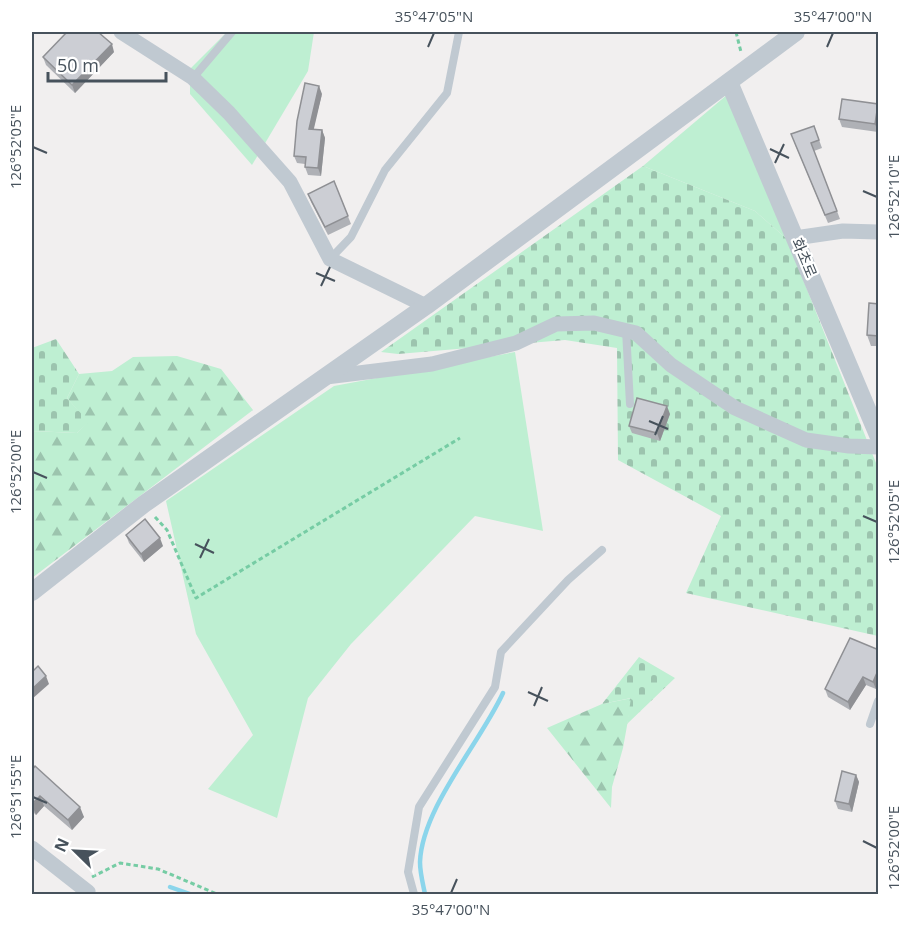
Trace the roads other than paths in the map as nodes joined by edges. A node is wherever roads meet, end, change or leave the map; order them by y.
1 (121, 32) edge
2 (232, 32) edge
3 (459, 32) edge
4 (796, 32) edge
5 (193, 78) junction
6 (729, 82) junction
7 (879, 232) edge
8 (795, 238) junction
9 (330, 259) junction
10 (426, 306) junction
11 (626, 330) junction
12 (323, 377) junction
13 (630, 404) dead end
14 (879, 435) edge
15 (879, 447) edge
16 (602, 550) dead end
17 (32, 592) edge
18 (879, 702) edge
19 (870, 724) dead end
20 (32, 848) edge
21 (82, 889) edge
22 (414, 894) edge

1 - 5 street
2 - 5 lane
3 - 9 lane
4 - 6 street
5 - 9 street
6 - 8 street, 화초로
6 - 10 street
7 - 8 street
8 - 14 street, 화초로
9 - 10 street
10 - 12 street
11 - 12 street
11 - 13 lane
11 - 15 street
12 - 17 street
16 - 22 lane
18 - 19 lane
20 - 21 street

